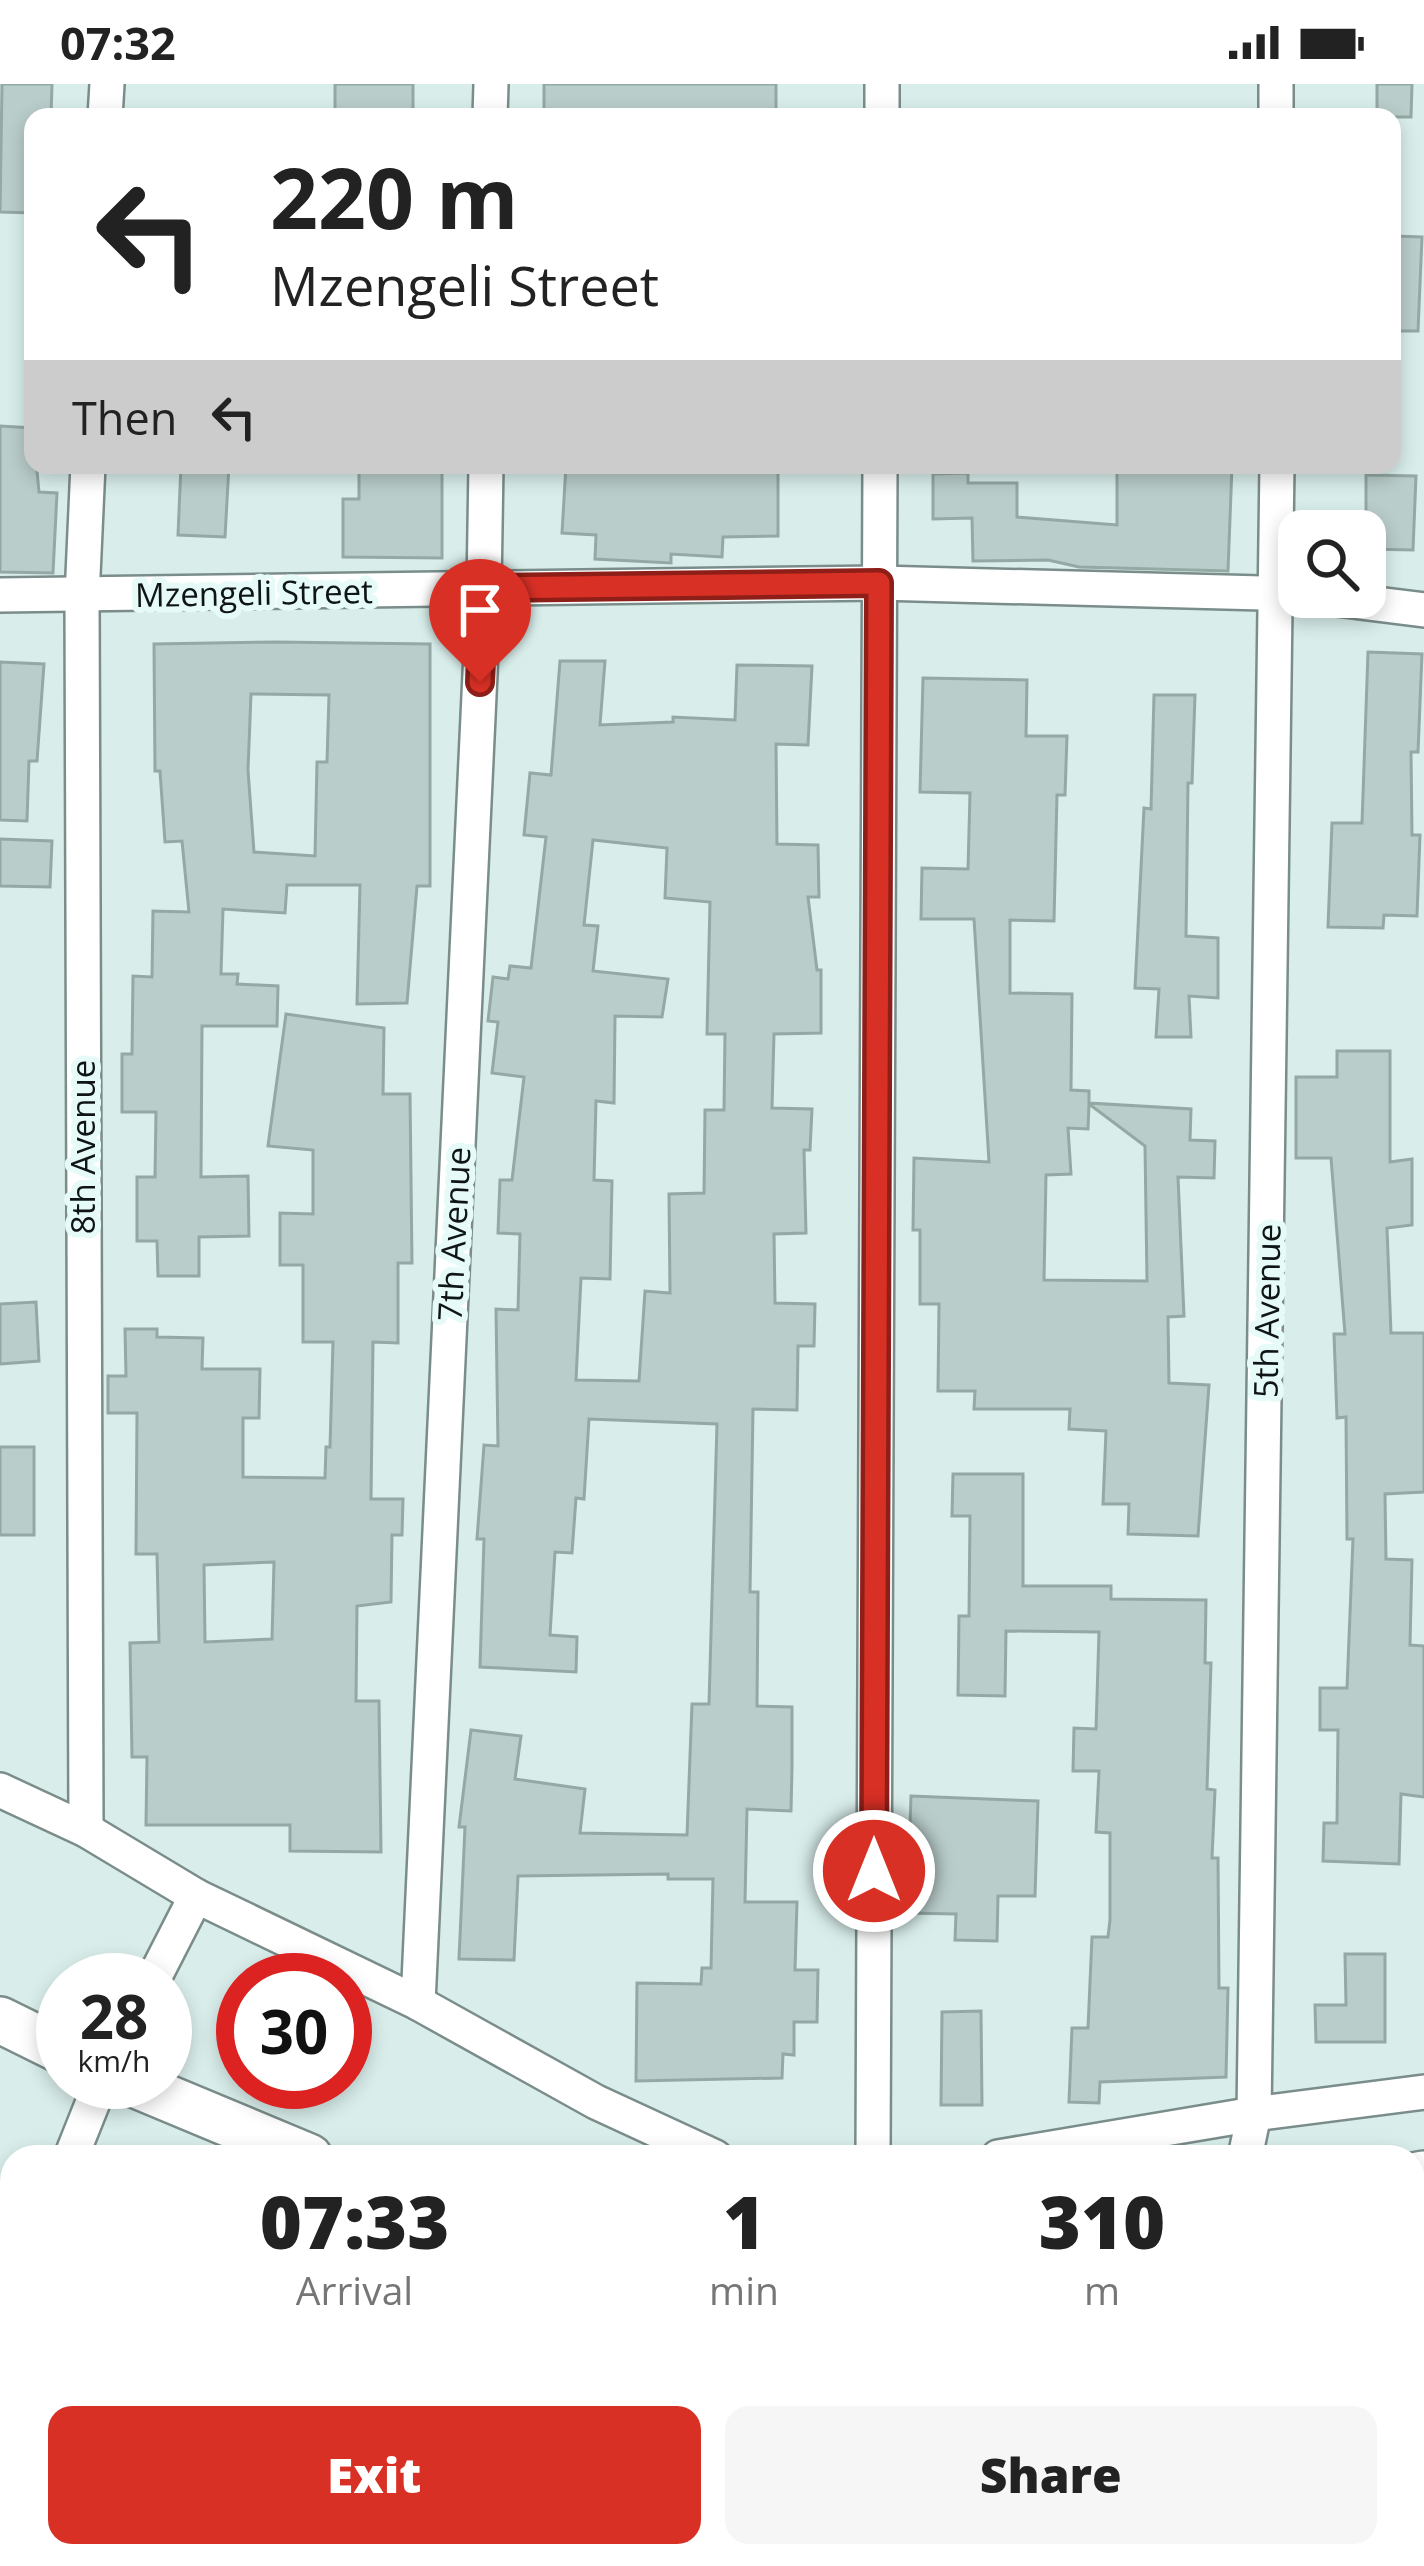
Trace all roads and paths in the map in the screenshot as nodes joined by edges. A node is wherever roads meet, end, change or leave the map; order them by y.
1 (88, 474) edge
2 (486, 474) edge
3 (880, 474) edge
4 (1278, 474) edge
5 (1281, 510) edge
6 (879, 583) junction
7 (484, 588) junction
8 (1278, 593) edge
9 (0, 595) edge
10 (82, 596) junction
11 (1386, 605) edge
12 (1424, 610) edge
13 (1287, 618) edge
14 (0, 1790) edge
15 (86, 1830) junction
16 (196, 1896) junction
17 (167, 1953) edge
18 (418, 2003) junction
19 (0, 2020) edge
20 (36, 2038) edge
21 (1424, 2092) edge
22 (192, 2108) edge
23 (90, 2109) edge
24 (1254, 2114) junction
25 (76, 2145) edge
26 (280, 2145) edge
27 (689, 2145) edge
28 (873, 2145) edge
29 (1069, 2145) edge
30 (1248, 2145) edge

1 - 10 street, 8th Avenue
2 - 7 street, 7th Avenue
3 - 6 street
4 - 5 street, 5th Avenue
6 - 7 street, Mzengeli Street
6 - 8 street, Mzengeli Street
6 - 28 street
7 - 10 street, Mzengeli Street
7 - 18 street, 7th Avenue
9 - 10 street, Mzengeli Street
10 - 15 street, 8th Avenue
11 - 12 street
13 - 24 street, 5th Avenue
14 - 15 street
15 - 16 street
16 - 17 street
16 - 18 street
18 - 27 street
19 - 20 main road
21 - 24 street
22 - 26 main road
23 - 25 street
24 - 29 street
24 - 30 street, 5th Avenue

